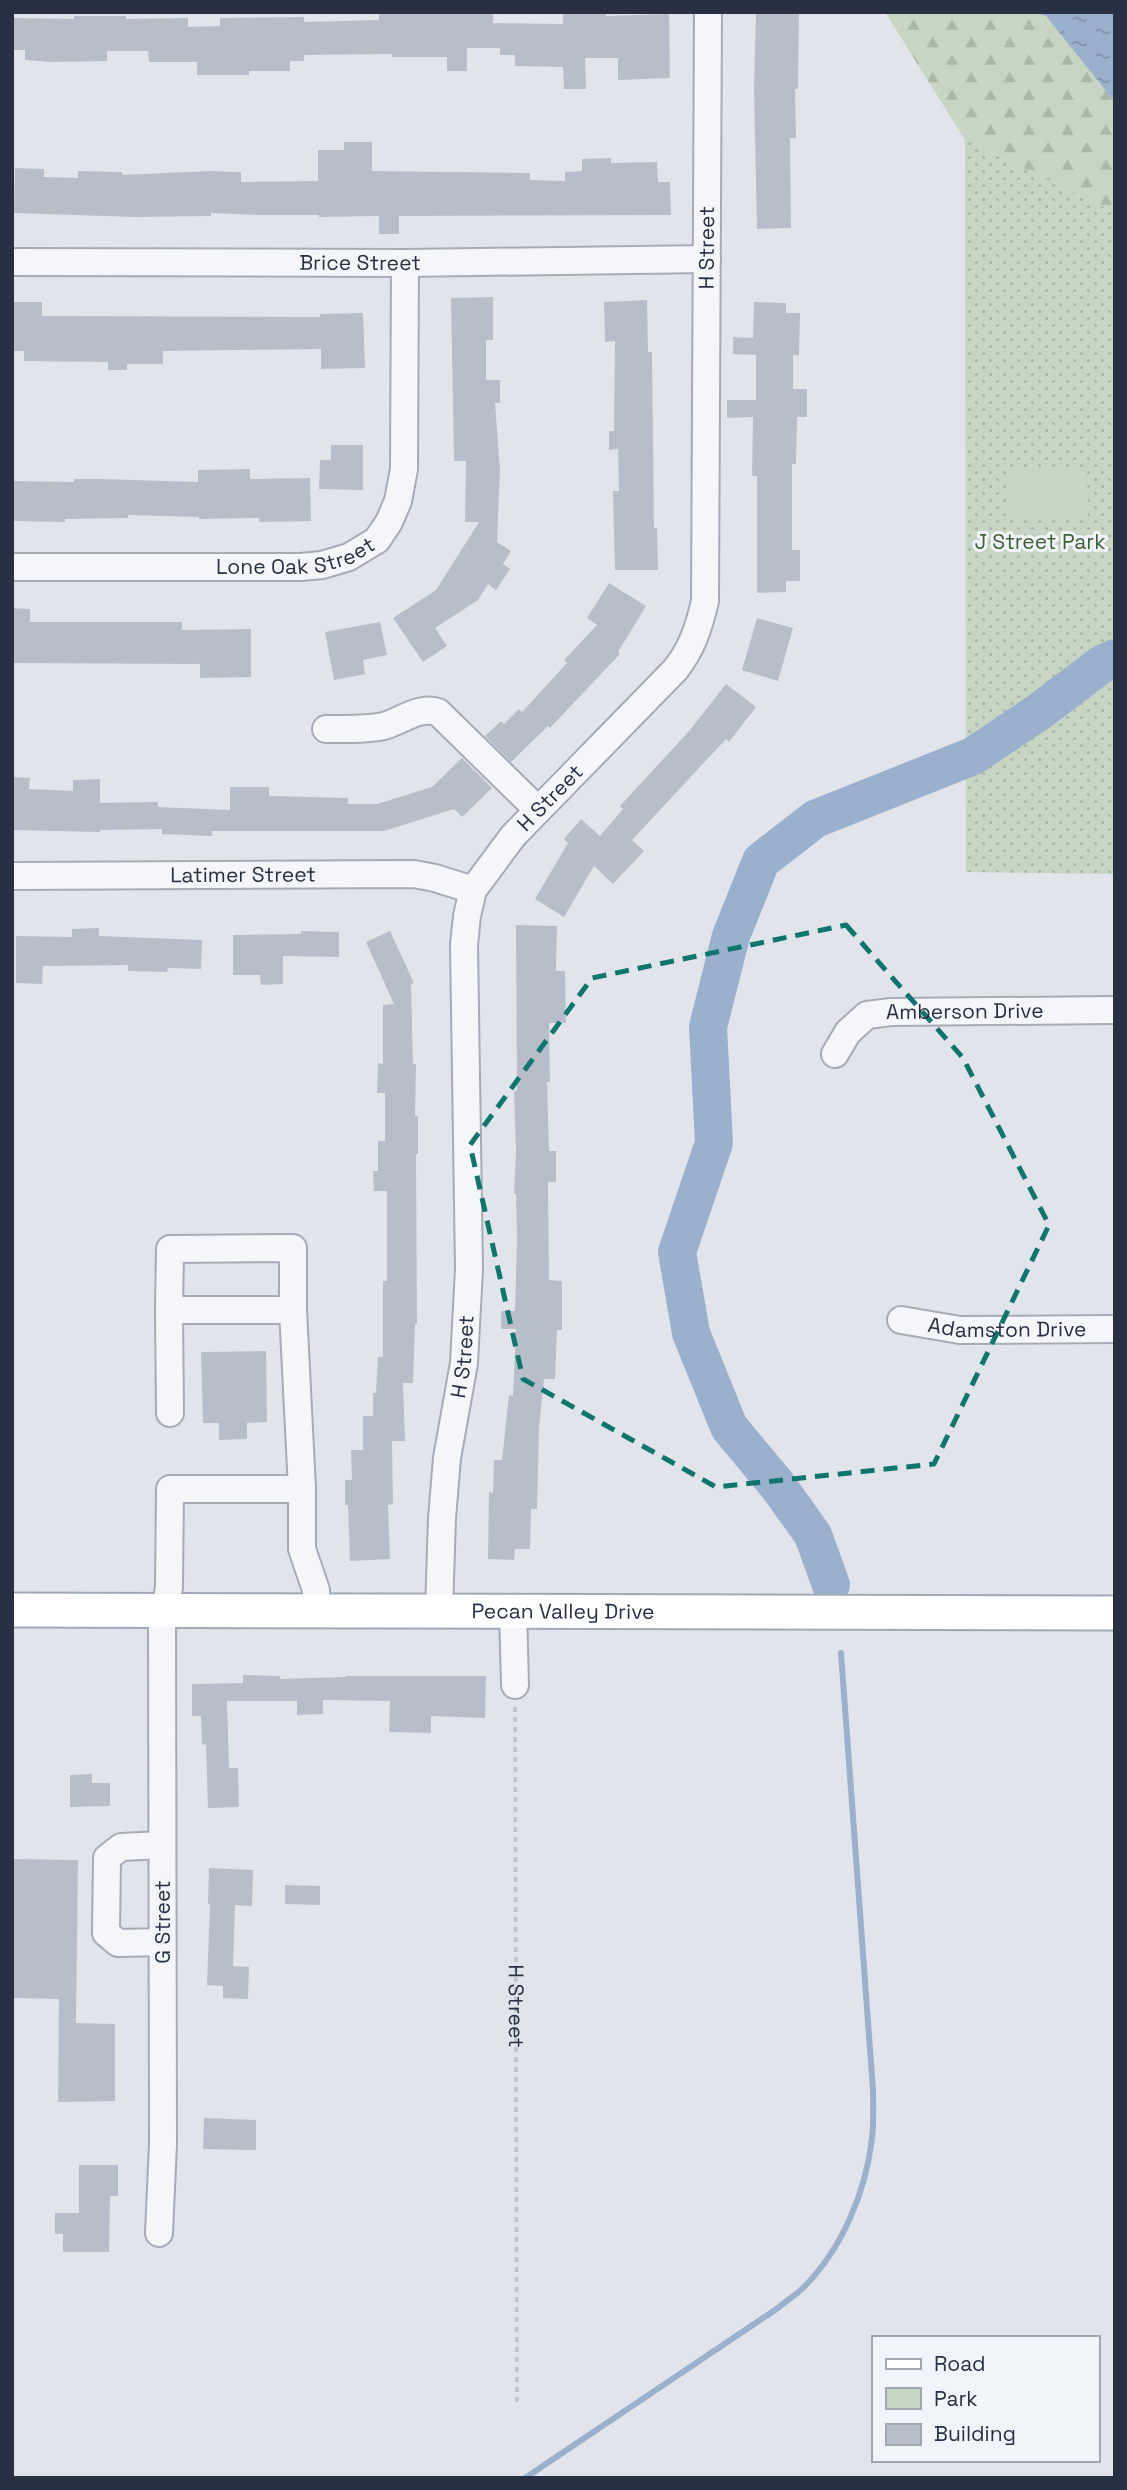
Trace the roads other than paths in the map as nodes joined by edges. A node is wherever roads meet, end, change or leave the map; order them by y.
1 (708, 12) edge
2 (707, 259) junction
3 (12, 262) edge
4 (405, 263) junction
5 (12, 567) edge
6 (326, 729) dead end
7 (538, 810) junction
8 (12, 876) edge
9 (473, 890) junction
10 (1115, 1010) edge
11 (835, 1054) dead end
12 (169, 1310) junction
13 (293, 1310) junction
14 (901, 1320) dead end
15 (1115, 1329) edge
16 (170, 1413) dead end
17 (302, 1489) junction
18 (12, 1610) edge
19 (162, 1610) junction
20 (316, 1611) junction
21 (439, 1611) junction
22 (513, 1611) junction
23 (1115, 1613) edge
24 (515, 1685) road end
25 (162, 1845) junction
26 (162, 1942) junction
27 (159, 2234) dead end

1 - 2 street, H Street
2 - 4 street, Brice Street
2 - 7 street, H Street
3 - 4 street, Brice Street
4 - 5 street, Lone Oak Street
6 - 7 street
7 - 9 street, H Street
8 - 9 street, Latimer Street
9 - 21 street, H Street
10 - 11 street, Amberson Drive
12 - 13 street
12 - 13 street
12 - 16 street
13 - 17 street
14 - 15 street, Adamston Drive
17 - 19 street, G Street
17 - 20 street
18 - 19 main road, Pecan Valley Drive
19 - 20 main road, Pecan Valley Drive
19 - 25 street, G Street
20 - 21 main road, Pecan Valley Drive
21 - 22 main road, Pecan Valley Drive
22 - 23 main road, Pecan Valley Drive
22 - 24 street
25 - 26 street, G Street
25 - 26 street
26 - 27 street, G Street

